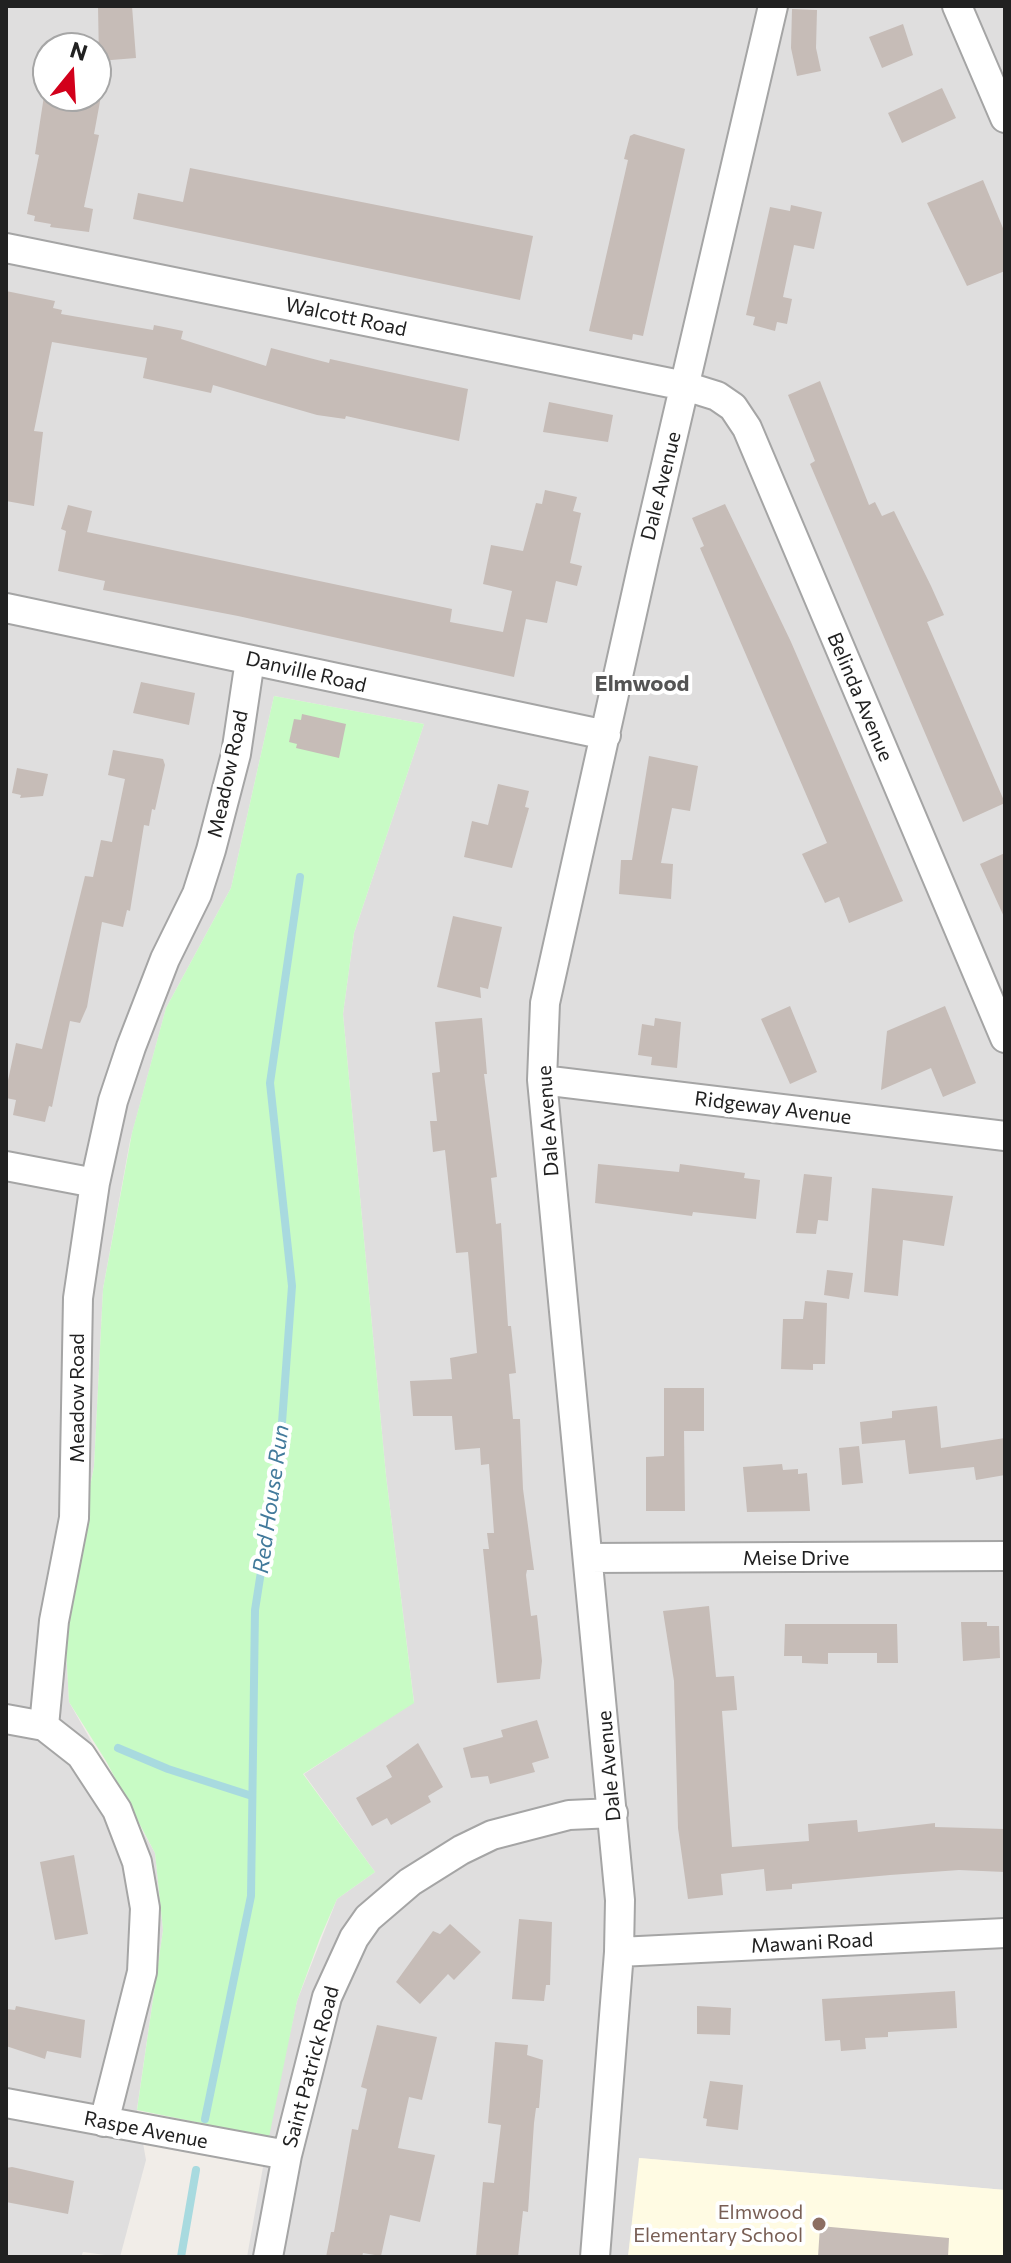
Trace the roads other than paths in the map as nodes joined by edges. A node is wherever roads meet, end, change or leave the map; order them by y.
1 (773, 6) edge
2 (957, 6) edge
3 (1005, 118) edge
4 (6, 248) edge
5 (685, 386) junction
6 (6, 608) edge
7 (250, 660) junction
8 (606, 735) junction
9 (1005, 1038) edge
10 (542, 1080) junction
11 (1005, 1136) edge
12 (6, 1166) edge
13 (95, 1183) junction
14 (1005, 1556) edge
15 (588, 1558) junction
16 (6, 1719) edge
17 (44, 1726) junction
18 (613, 1813) junction
19 (1005, 1933) edge
20 (619, 1952) junction
21 (6, 2103) edge
22 (104, 2122) junction
23 (287, 2155) junction
24 (268, 2257) edge
25 (595, 2257) edge

1 - 5 street, Dale Avenue
2 - 3 street
4 - 5 street, Walcott Road
5 - 8 street, Dale Avenue
5 - 9 street, Belinda Avenue
6 - 7 street, Danville Road
7 - 8 street, Danville Road
7 - 13 street, Meadow Road
8 - 10 street, Dale Avenue
10 - 11 street, Ridgeway Avenue
10 - 15 street, Dale Avenue
12 - 13 street
13 - 17 street, Meadow Road
14 - 15 street, Meise Drive
15 - 18 street, Dale Avenue
16 - 17 street
17 - 22 street
18 - 20 street, Dale Avenue
18 - 23 street, Saint Patrick Road
19 - 20 street, Mawani Road
20 - 25 street, Dale Avenue
21 - 22 street, Raspe Avenue
22 - 23 street, Raspe Avenue
23 - 24 street, Saint Patrick Road

